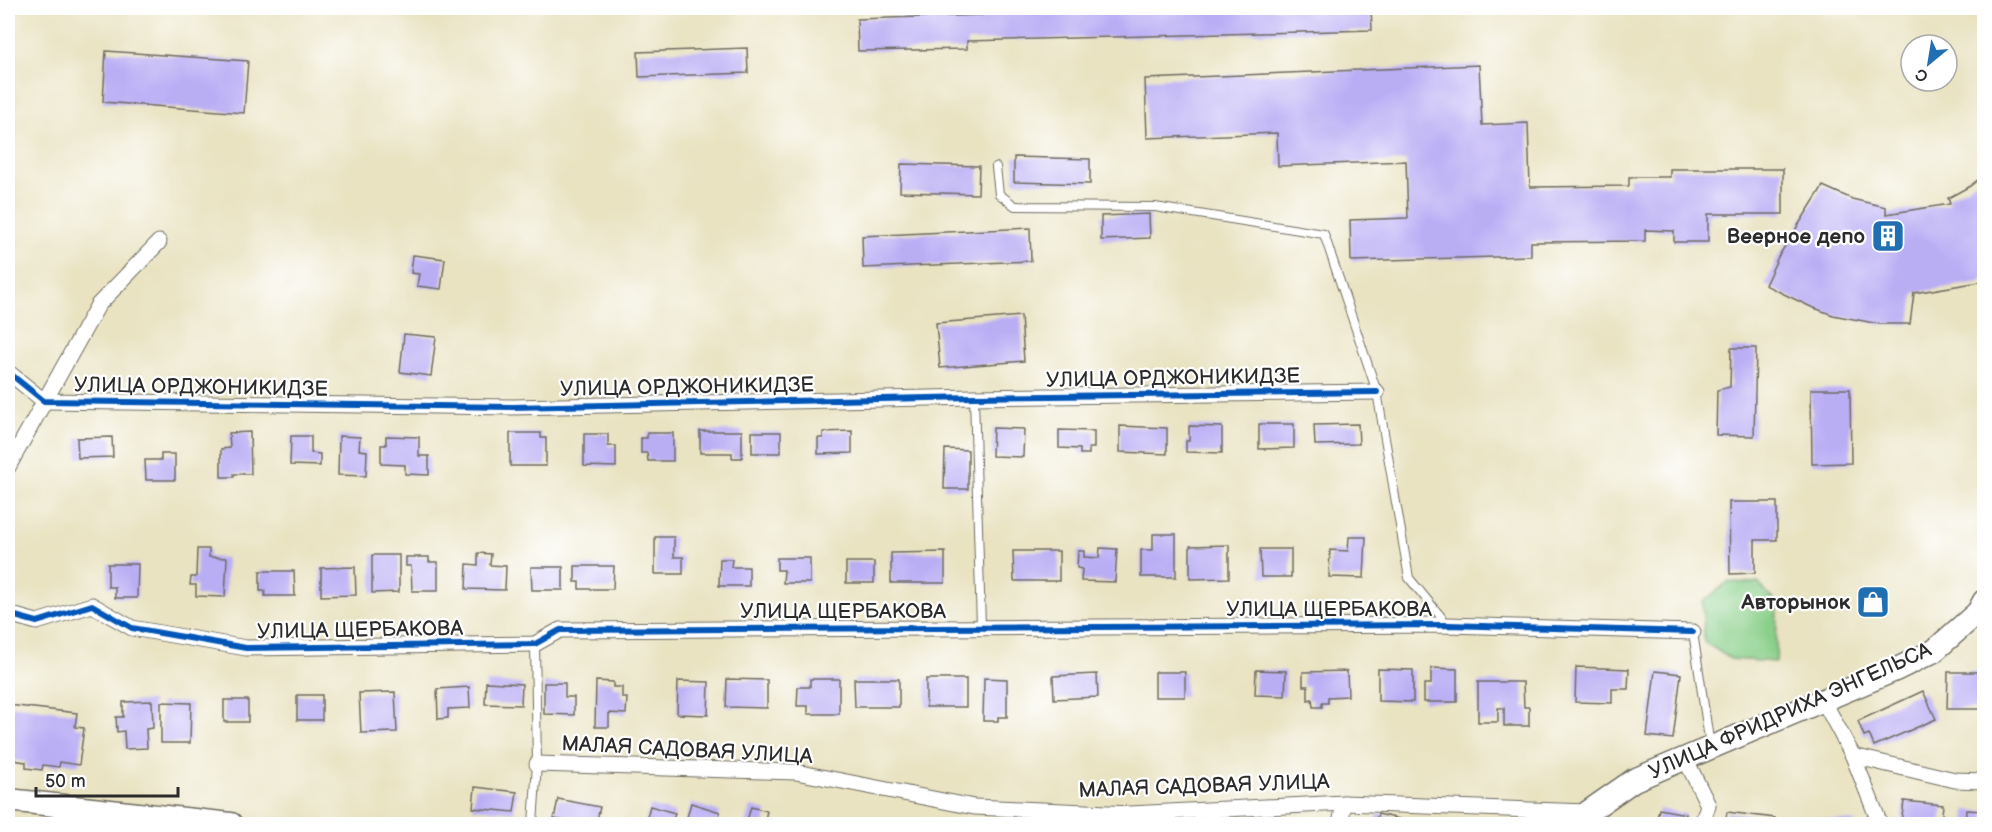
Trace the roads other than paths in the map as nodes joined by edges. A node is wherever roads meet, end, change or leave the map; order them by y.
1 (996, 167) dead end
2 (159, 242) dead end
3 (8, 372) edge
4 (1377, 392) junction
5 (974, 397) junction
6 (44, 401) junction
7 (8, 467) edge
8 (1984, 601) edge
9 (8, 614) edge
10 (1448, 625) junction
11 (981, 626) junction
12 (1693, 632) joint
13 (535, 644) junction
14 (1823, 700) junction
15 (1710, 747) junction
16 (1853, 756) junction
17 (1685, 758) junction
18 (537, 764) junction
19 (1984, 781) edge
20 (8, 800) edge
21 (1344, 803) junction
22 (1583, 818) edge
23 (144, 820) edge
24 (231, 825) edge
25 (533, 825) edge
26 (1340, 825) edge
27 (1702, 825) edge
28 (1880, 825) edge

1 - 4 lane
2 - 6 street
3 - 6 street, УЛИЦА ОРДЖОНИКИДЗЕ
4 - 5 street, УЛИЦА ОРДЖОНИКИДЗЕ
4 - 10 lane
5 - 6 street, УЛИЦА ОРДЖОНИКИДЗЕ
5 - 11 lane
6 - 7 street
8 - 14 main road, УЛИЦА ФРИДРИХА ЭНГЕЛЬСА
9 - 13 street, УЛИЦА ЩЕРБАКОВА
10 - 11 street, УЛИЦА ЩЕРБАКОВА
10 - 12 street, УЛИЦА ЩЕРБАКОВА
11 - 13 street, УЛИЦА ЩЕРБАКОВА
12 - 15 lane
13 - 18 lane
14 - 15 main road, УЛИЦА ФРИДРИХА ЭНГЕЛЬСА
14 - 16 street
15 - 17 main road, УЛИЦА ФРИДРИХА ЭНГЕЛЬСА
16 - 19 street
16 - 28 street
17 - 22 main road, УЛИЦА ФРИДРИХА ЭНГЕЛЬСА
17 - 27 street
18 - 21 street, МАЛАЯ САДОВАЯ УЛИЦА
18 - 25 lane
20 - 23 main road
21 - 22 street, МАЛАЯ САДОВАЯ УЛИЦА
21 - 26 street
23 - 24 main road

